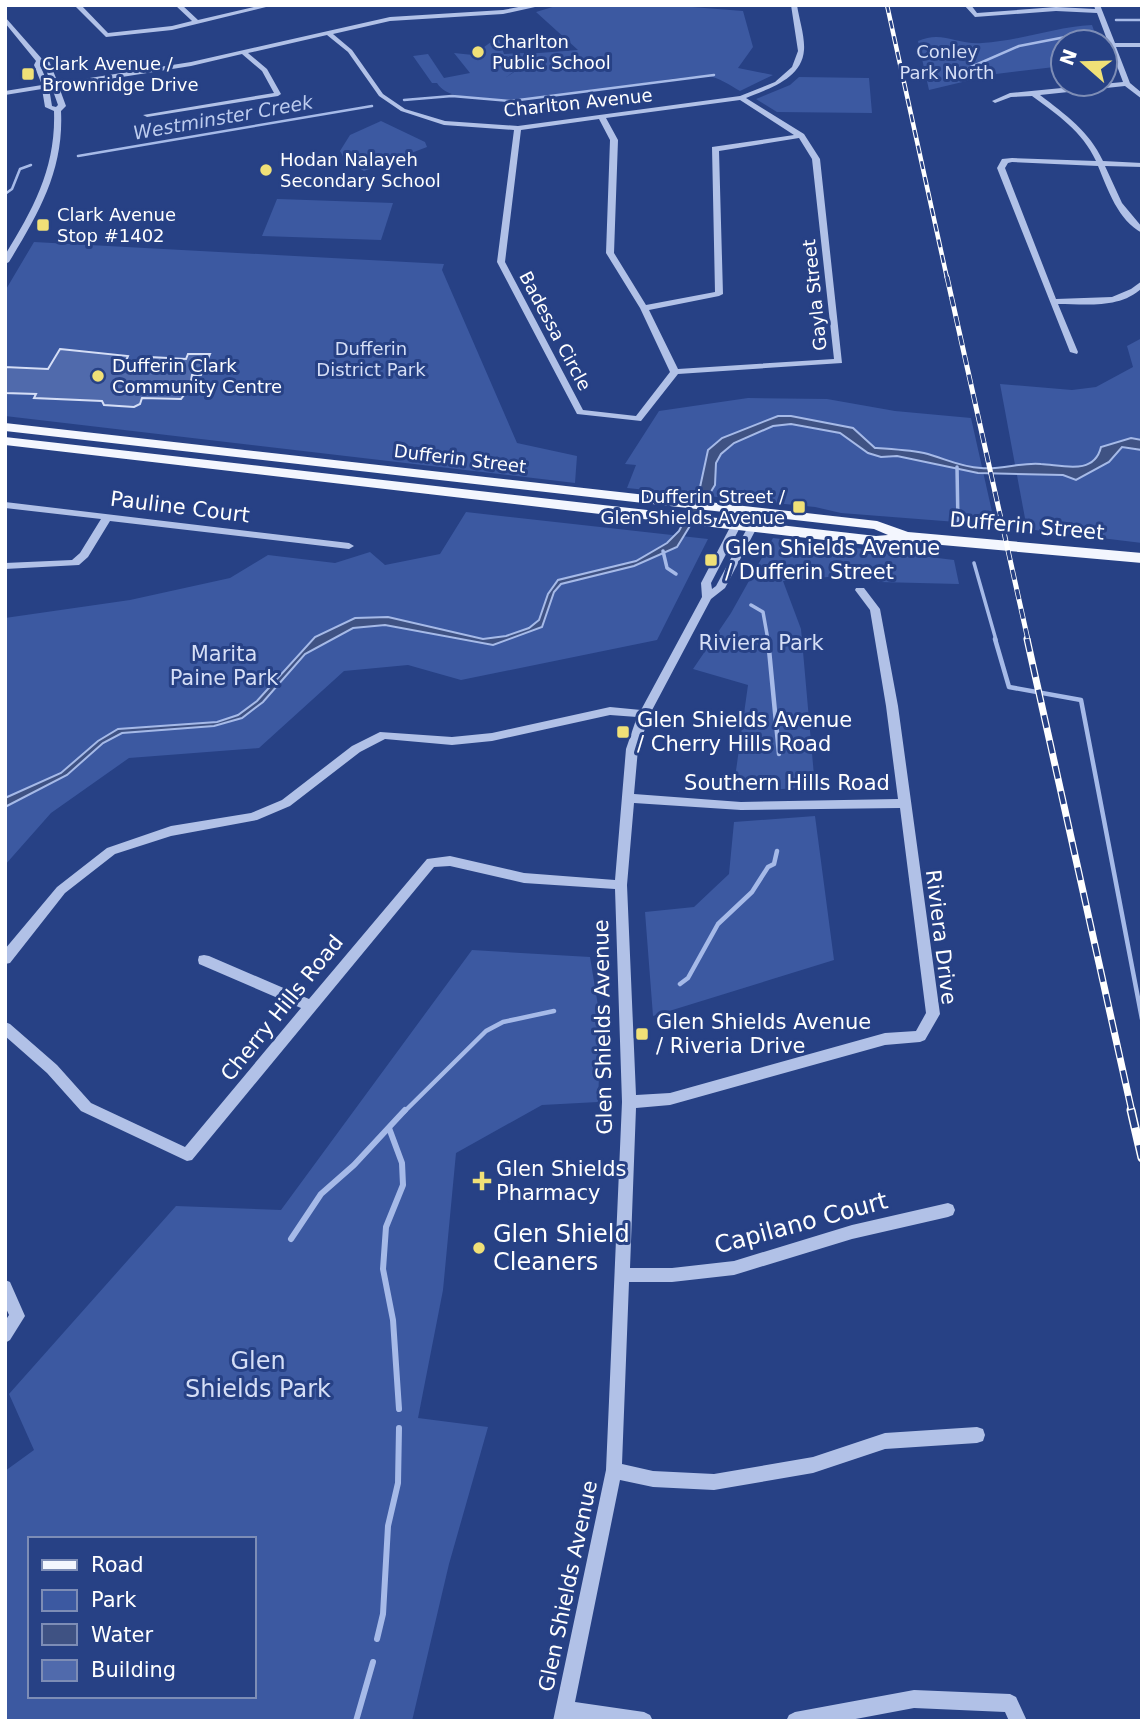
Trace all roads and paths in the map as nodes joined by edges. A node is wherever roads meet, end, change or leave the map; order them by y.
1 (77, 5) edge
2 (178, 5) edge
3 (271, 5) edge
4 (420, 5) edge
5 (541, 5) edge
6 (794, 5) edge
7 (967, 5) edge
8 (1098, 8) edge
9 (422, 16) junction
10 (5, 19) edge
11 (197, 23) junction
12 (1107, 28) edge
13 (327, 32) junction
14 (1119, 45) edge
15 (1142, 45) edge
16 (243, 52) junction
17 (1119, 60) edge
18 (40, 61) junction
19 (1127, 84) junction
20 (57, 85) junction
21 (46, 86) junction
22 (5, 93) edge
23 (1034, 94) junction
24 (1142, 97) edge
25 (741, 98) junction
26 (995, 101) dead end
27 (57, 110) junction
28 (147, 116) dead end
29 (603, 118) junction
30 (518, 128) junction
31 (801, 136) junction
32 (1099, 163) junction
33 (1142, 164) edge
34 (1142, 231) edge
35 (5, 262) edge
36 (1142, 283) edge
37 (1053, 302) junction
38 (644, 308) junction
39 (1074, 352) dead end
40 (674, 372) junction
41 (5, 427) edge
42 (5, 441) edge
43 (5, 505) edge
44 (744, 510) junction
45 (760, 512) junction
46 (107, 517) junction
47 (735, 527) junction
48 (752, 528) junction
49 (908, 537) junction
50 (349, 546) dead end
51 (1142, 558) edge
52 (5, 566) edge
53 (860, 590) dead end
54 (707, 597) junction
55 (644, 715) junction
56 (629, 798) junction
57 (904, 803) junction
58 (621, 886) junction
59 (5, 959) edge
60 (204, 960) dead end
61 (310, 1006) junction
62 (5, 1028) edge
63 (629, 1102) junction
64 (948, 1210) dead end
65 (622, 1275) junction
66 (5, 1287) edge
67 (5, 1335) edge
68 (977, 1435) dead end
69 (614, 1471) junction
70 (563, 1715) edge
71 (644, 1721) edge
72 (795, 1721) edge
73 (1018, 1721) edge

1 - 11 street
2 - 11 street
3 - 11 street
4 - 9 street
5 - 9 street
6 - 25 street, Charlton Avenue
7 - 8 street
8 - 12 street
9 - 13 street
10 - 18 street
13 - 16 street
13 - 30 street, Charlton Avenue
14 - 15 street
16 - 20 street
16 - 28 street
17 - 19 street
18 - 20 street
18 - 21 street
19 - 23 street
19 - 24 street
20 - 21 street
20 - 27 street
21 - 22 street
21 - 27 street
23 - 26 street
23 - 32 street
25 - 29 street, Charlton Avenue
25 - 31 street
27 - 35 street
29 - 30 street, Charlton Avenue
29 - 38 street
30 - 40 street, Badessa Circle
31 - 38 street
31 - 40 street, Gayla Street
32 - 33 street
32 - 34 street
32 - 37 street
36 - 37 street
37 - 39 street
38 - 40 street
41 - 44 main road, Dufferin Street
42 - 47 main road, Dufferin Street
43 - 46 street, Pauline Court
44 - 45 main road, Dufferin Street
44 - 47 street, Glen Shields Avenue
45 - 48 street, Glen Shields Avenue
45 - 49 main road, Dufferin Street
46 - 50 street, Pauline Court
46 - 52 street
47 - 48 main road, Dufferin Street
47 - 54 street, Glen Shields Avenue
48 - 49 main road, Dufferin Street
48 - 54 street, Glen Shields Avenue
49 - 51 main road, Dufferin Street
53 - 57 street, Riviera Drive
54 - 55 street, Glen Shields Avenue
55 - 56 street, Glen Shields Avenue
55 - 59 street
56 - 57 street, Southern Hills Road
56 - 58 street, Glen Shields Avenue
57 - 63 street, Riviera Drive
58 - 61 street, Cherry Hills Road
58 - 63 street, Glen Shields Avenue
60 - 61 street
61 - 62 street, Cherry Hills Road
63 - 65 street, Glen Shields Avenue
64 - 65 street, Capilano Court
65 - 69 street, Glen Shields Avenue
66 - 67 street
68 - 69 street
69 - 70 street, Glen Shields Avenue
70 - 71 street
72 - 73 street

